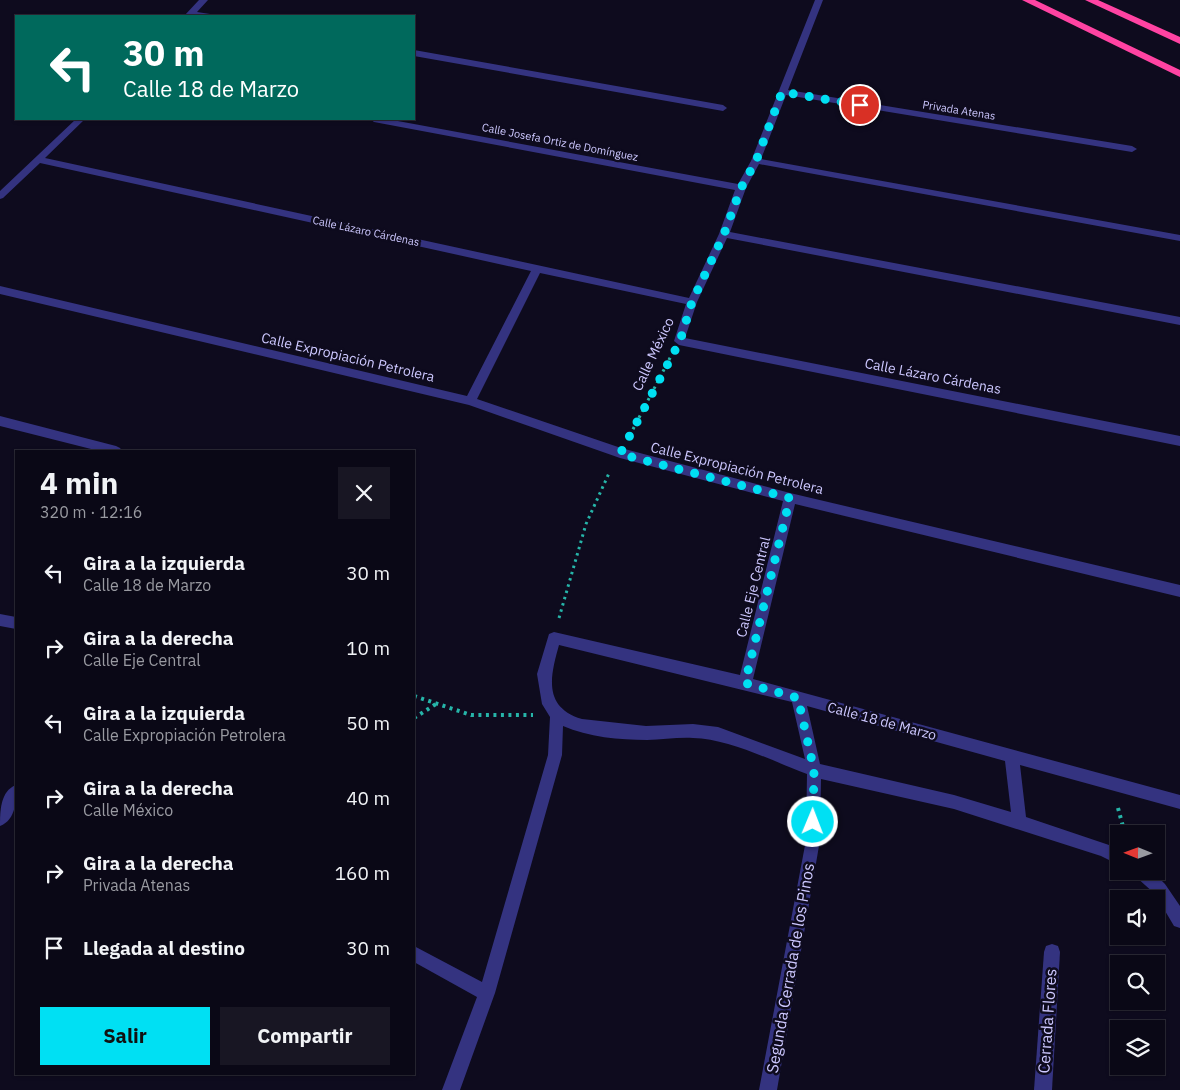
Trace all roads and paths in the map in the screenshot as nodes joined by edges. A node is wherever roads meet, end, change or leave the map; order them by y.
1 (204, 0) edge
2 (819, 0) edge
3 (1027, 0) edge
4 (1090, 0) edge
5 (189, 15) edge
6 (1180, 42) edge
7 (415, 53) edge
8 (1180, 74) edge
9 (782, 92) junction
10 (723, 108) dead end
11 (80, 120) edge
12 (379, 120) edge
13 (1132, 149) dead end
14 (39, 160) junction
15 (756, 161) junction
16 (741, 188) junction
17 (0, 196) edge
18 (724, 234) junction
19 (1180, 238) edge
20 (537, 269) junction
21 (0, 290) edge
22 (692, 302) junction
23 (1180, 321) edge
24 (680, 341) junction
25 (470, 401) junction
26 (0, 421) edge
27 (1180, 441) edge
28 (112, 450) edge
29 (620, 454) junction
30 (790, 498) junction
31 (1180, 592) edge
32 (0, 620) edge
33 (15, 623) edge
34 (554, 638) junction
35 (745, 683) junction
36 (415, 696) edge
37 (798, 698) junction
38 (436, 704) junction
39 (557, 715) junction
40 (415, 717) edge
41 (1012, 757) junction
42 (814, 770) junction
43 (15, 794) edge
44 (1180, 802) edge
45 (7, 814) edge
46 (1018, 822) junction
47 (1110, 855) edge
48 (1150, 880) edge
49 (1180, 920) edge
50 (1052, 952) dead end
51 (415, 955) edge
52 (487, 993) junction
53 (451, 1090) edge
54 (768, 1090) edge
55 (1043, 1090) edge

1 - 5 street
2 - 9 street, Calle México
3 - 8 highway
4 - 6 highway
7 - 10 street
9 - 13 street, Privada Atenas
9 - 15 street, Calle México
11 - 14 street
12 - 16 street, Calle Josefa Ortiz de Domínguez
14 - 17 street
14 - 20 street, Calle Lázaro Cárdenas
15 - 16 street, Calle México
15 - 19 street
16 - 18 street, Calle México
18 - 22 street, Calle México
18 - 23 street
20 - 22 street, Calle Lázaro Cárdenas
20 - 25 street
21 - 25 street, Calle Expropiación Petrolera
22 - 24 street, Calle México
24 - 27 street, Calle Lázaro Cárdenas
24 - 29 path, Calle México
25 - 29 street, Calle Expropiación Petrolera
26 - 28 street
29 - 30 street, Calle Expropiación Petrolera
29 - 34 path, Calle México
30 - 31 street, Calle Expropiación Petrolera
30 - 35 street, Calle Eje Central
32 - 33 street
34 - 35 street, Calle 18 de Marzo
34 - 39 street
35 - 37 street, Calle 18 de Marzo
36 - 38 path
37 - 41 street, Calle 18 de Marzo
37 - 42 street, Segunda Cerrada de los Pinos
38 - 39 path
38 - 40 path
39 - 42 street
39 - 52 street
41 - 44 street, Calle 18 de Marzo
41 - 46 street
42 - 46 street
42 - 54 street, Segunda Cerrada de los Pinos
43 - 45 street
46 - 47 street
48 - 49 street
50 - 55 street, Cerrada Flores
51 - 52 street
52 - 53 street

